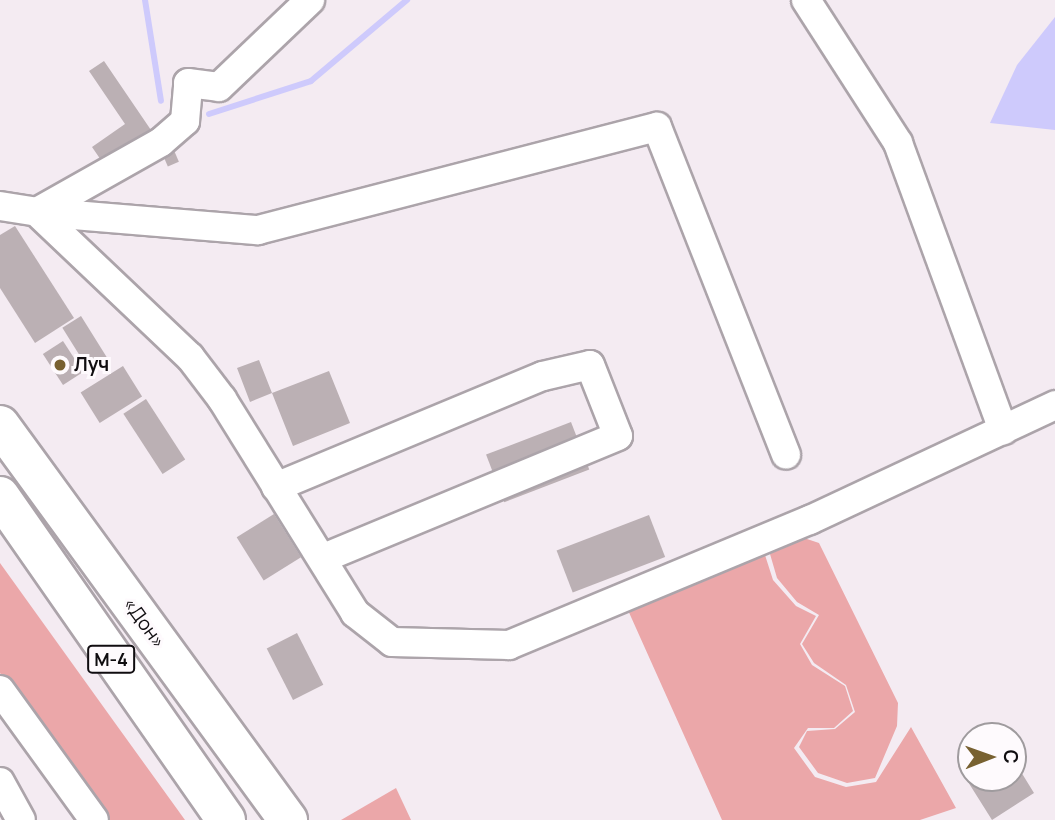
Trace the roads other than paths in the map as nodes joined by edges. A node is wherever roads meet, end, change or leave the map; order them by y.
1 (310, 0) edge
2 (806, 0) edge
3 (0, 206) edge
4 (37, 212) junction
5 (1055, 405) edge
6 (0, 419) edge
7 (1003, 430) junction
8 (9, 438) edge
9 (786, 454) dead end
10 (276, 487) junction
11 (0, 496) edge
12 (0, 531) edge
13 (323, 558) junction
14 (0, 690) edge
15 (0, 782) edge
16 (21, 820) edge
17 (94, 820) edge
18 (203, 820) edge
19 (226, 820) edge
20 (288, 820) edge

1 - 4 street
2 - 7 street
3 - 4 street
4 - 9 street
4 - 10 street
5 - 7 street
6 - 8 highway, «Дон»
7 - 13 street
8 - 20 highway, «Дон» / М-4
10 - 13 street
10 - 13 street
11 - 19 highway, М-4
12 - 18 highway
14 - 17 street
15 - 16 street

